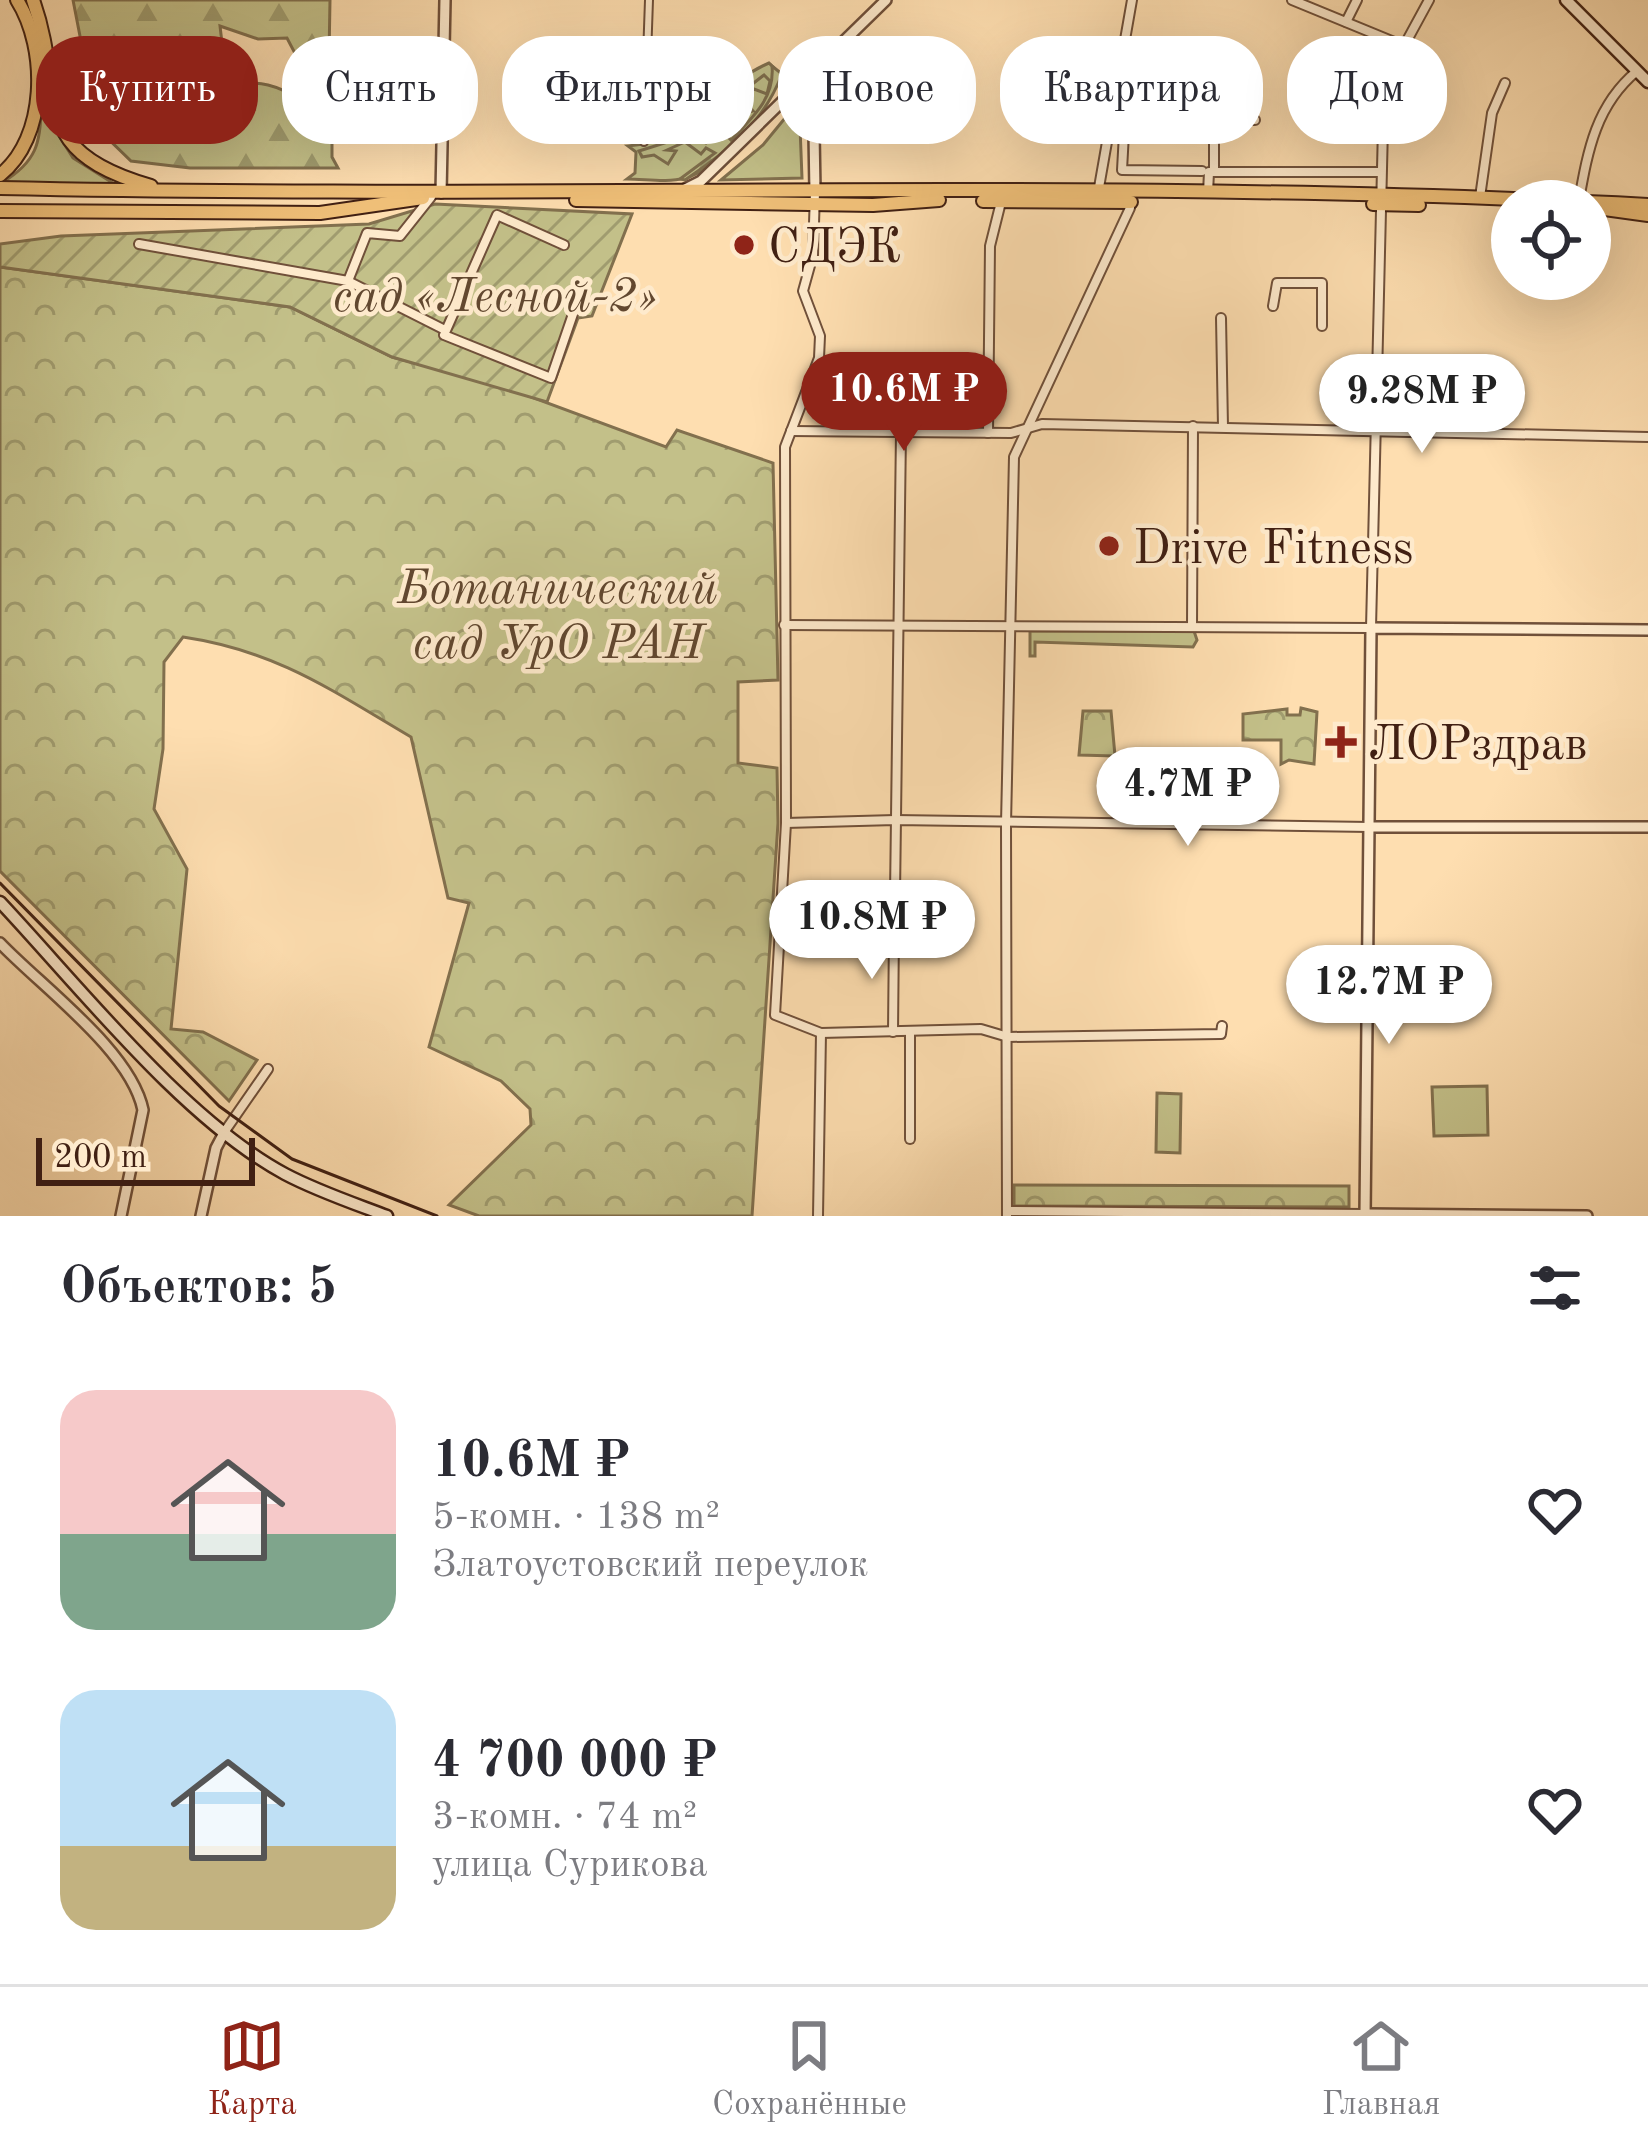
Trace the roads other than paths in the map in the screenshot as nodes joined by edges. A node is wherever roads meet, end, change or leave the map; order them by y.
1 (16, 0) edge
2 (33, 0) edge
3 (445, 0) edge
4 (649, 0) edge
5 (886, 0) edge
6 (1132, 0) edge
7 (1292, 0) edge
8 (1357, 0) edge
9 (1429, 0) edge
10 (1566, 0) edge
11 (1346, 22) junction
12 (648, 36) edge
13 (850, 36) edge
14 (1125, 36) edge
15 (1380, 36) edge
16 (1409, 36) edge
17 (1637, 71) junction
18 (1505, 82) dead end
19 (1648, 82) edge
20 (778, 107) edge
21 (814, 144) edge
22 (1105, 144) edge
23 (1123, 144) edge
24 (1213, 144) edge
25 (1381, 144) edge
26 (1202, 171) dead end
27 (1214, 172) junction
28 (1380, 172) junction
29 (0, 175) edge
30 (1582, 180) edge
31 (0, 188) edge
32 (169, 192) junction
33 (438, 195) junction
34 (1208, 195) junction
35 (679, 197) junction
36 (1098, 197) junction
37 (1480, 197) junction
38 (1491, 197) edge
39 (815, 198) junction
40 (1128, 198) junction
41 (1380, 200) junction
42 (1001, 201) junction
43 (1611, 202) edge
44 (1491, 205) edge
45 (1648, 205) edge
46 (0, 211) edge
47 (1611, 211) edge
48 (1643, 216) edge
49 (139, 244) dead end
50 (564, 245) dead end
51 (348, 280) junction
52 (1322, 294) junction
53 (1334, 294) dead end
54 (1273, 305) dead end
55 (574, 311) dead end
56 (1221, 318) dead end
57 (1322, 326) dead end
58 (445, 331) junction
59 (1193, 426) junction
60 (1223, 427) junction
61 (1024, 430) junction
62 (791, 431) junction
63 (1374, 431) junction
64 (901, 432) junction
65 (988, 433) junction
66 (1648, 437) edge
67 (784, 625) junction
68 (897, 625) junction
69 (1009, 626) junction
70 (1192, 627) junction
71 (1371, 628) junction
72 (1648, 630) edge
73 (896, 820) junction
74 (786, 823) junction
75 (1006, 824) junction
76 (1648, 826) edge
77 (1370, 827) junction
78 (895, 895) dead end
79 (0, 902) edge
80 (894, 931) dead end
81 (0, 943) edge
82 (1222, 1025) dead end
83 (893, 1032) junction
84 (821, 1033) junction
85 (910, 1033) junction
86 (1008, 1037) junction
87 (268, 1069) dead end
88 (225, 1131) junction
89 (910, 1139) dead end
90 (1007, 1214) edge
91 (1365, 1215) edge
92 (121, 1216) edge
93 (201, 1216) edge
94 (387, 1216) edge
95 (818, 1216) edge
96 (1587, 1216) edge

1 - 29 main road
2 - 32 main road
3 - 33 street
4 - 12 street
5 - 13 street
6 - 14 street
7 - 11 street
8 - 11 street
9 - 16 street
10 - 17 main road
11 - 15 street
17 - 19 main road
17 - 30 street
18 - 37 street
20 - 35 street
21 - 39 street
22 - 36 street
23 - 26 street
24 - 27 street
25 - 28 street
27 - 28 street
27 - 34 street
28 - 41 street
31 - 32 main road
32 - 33 main road
33 - 35 main road
33 - 46 main road
33 - 51 street
34 - 40 main road
34 - 41 main road
35 - 39 main road
36 - 39 main road
36 - 40 main road
36 - 42 main road
37 - 38 main road
37 - 41 main road
39 - 42 main road
39 - 62 street
40 - 41 main road
40 - 61 street
41 - 44 main road
41 - 63 street
42 - 65 street
43 - 45 main road
47 - 48 main road
49 - 51 street
50 - 58 street
51 - 58 street
52 - 53 street
52 - 54 street
52 - 57 street
55 - 58 street
56 - 60 street
59 - 60 street
59 - 61 street
59 - 70 street
60 - 63 street
61 - 65 street
61 - 69 street
62 - 64 street
62 - 67 street
63 - 66 street
63 - 71 street
64 - 65 street
64 - 68 street
67 - 68 street
67 - 74 street
68 - 69 street
68 - 73 street
69 - 70 street
69 - 75 street
70 - 71 street
71 - 72 street
71 - 77 street
73 - 74 street
73 - 75 street
73 - 78 street
74 - 84 street
75 - 77 street
75 - 86 street
76 - 77 street
77 - 91 street
79 - 88 main road
80 - 83 street
81 - 92 street
82 - 86 street
83 - 84 street
83 - 85 street
84 - 95 street
85 - 86 street
85 - 89 street
86 - 90 street
87 - 88 street
88 - 93 street
88 - 94 main road
90 - 91 street
91 - 96 street

